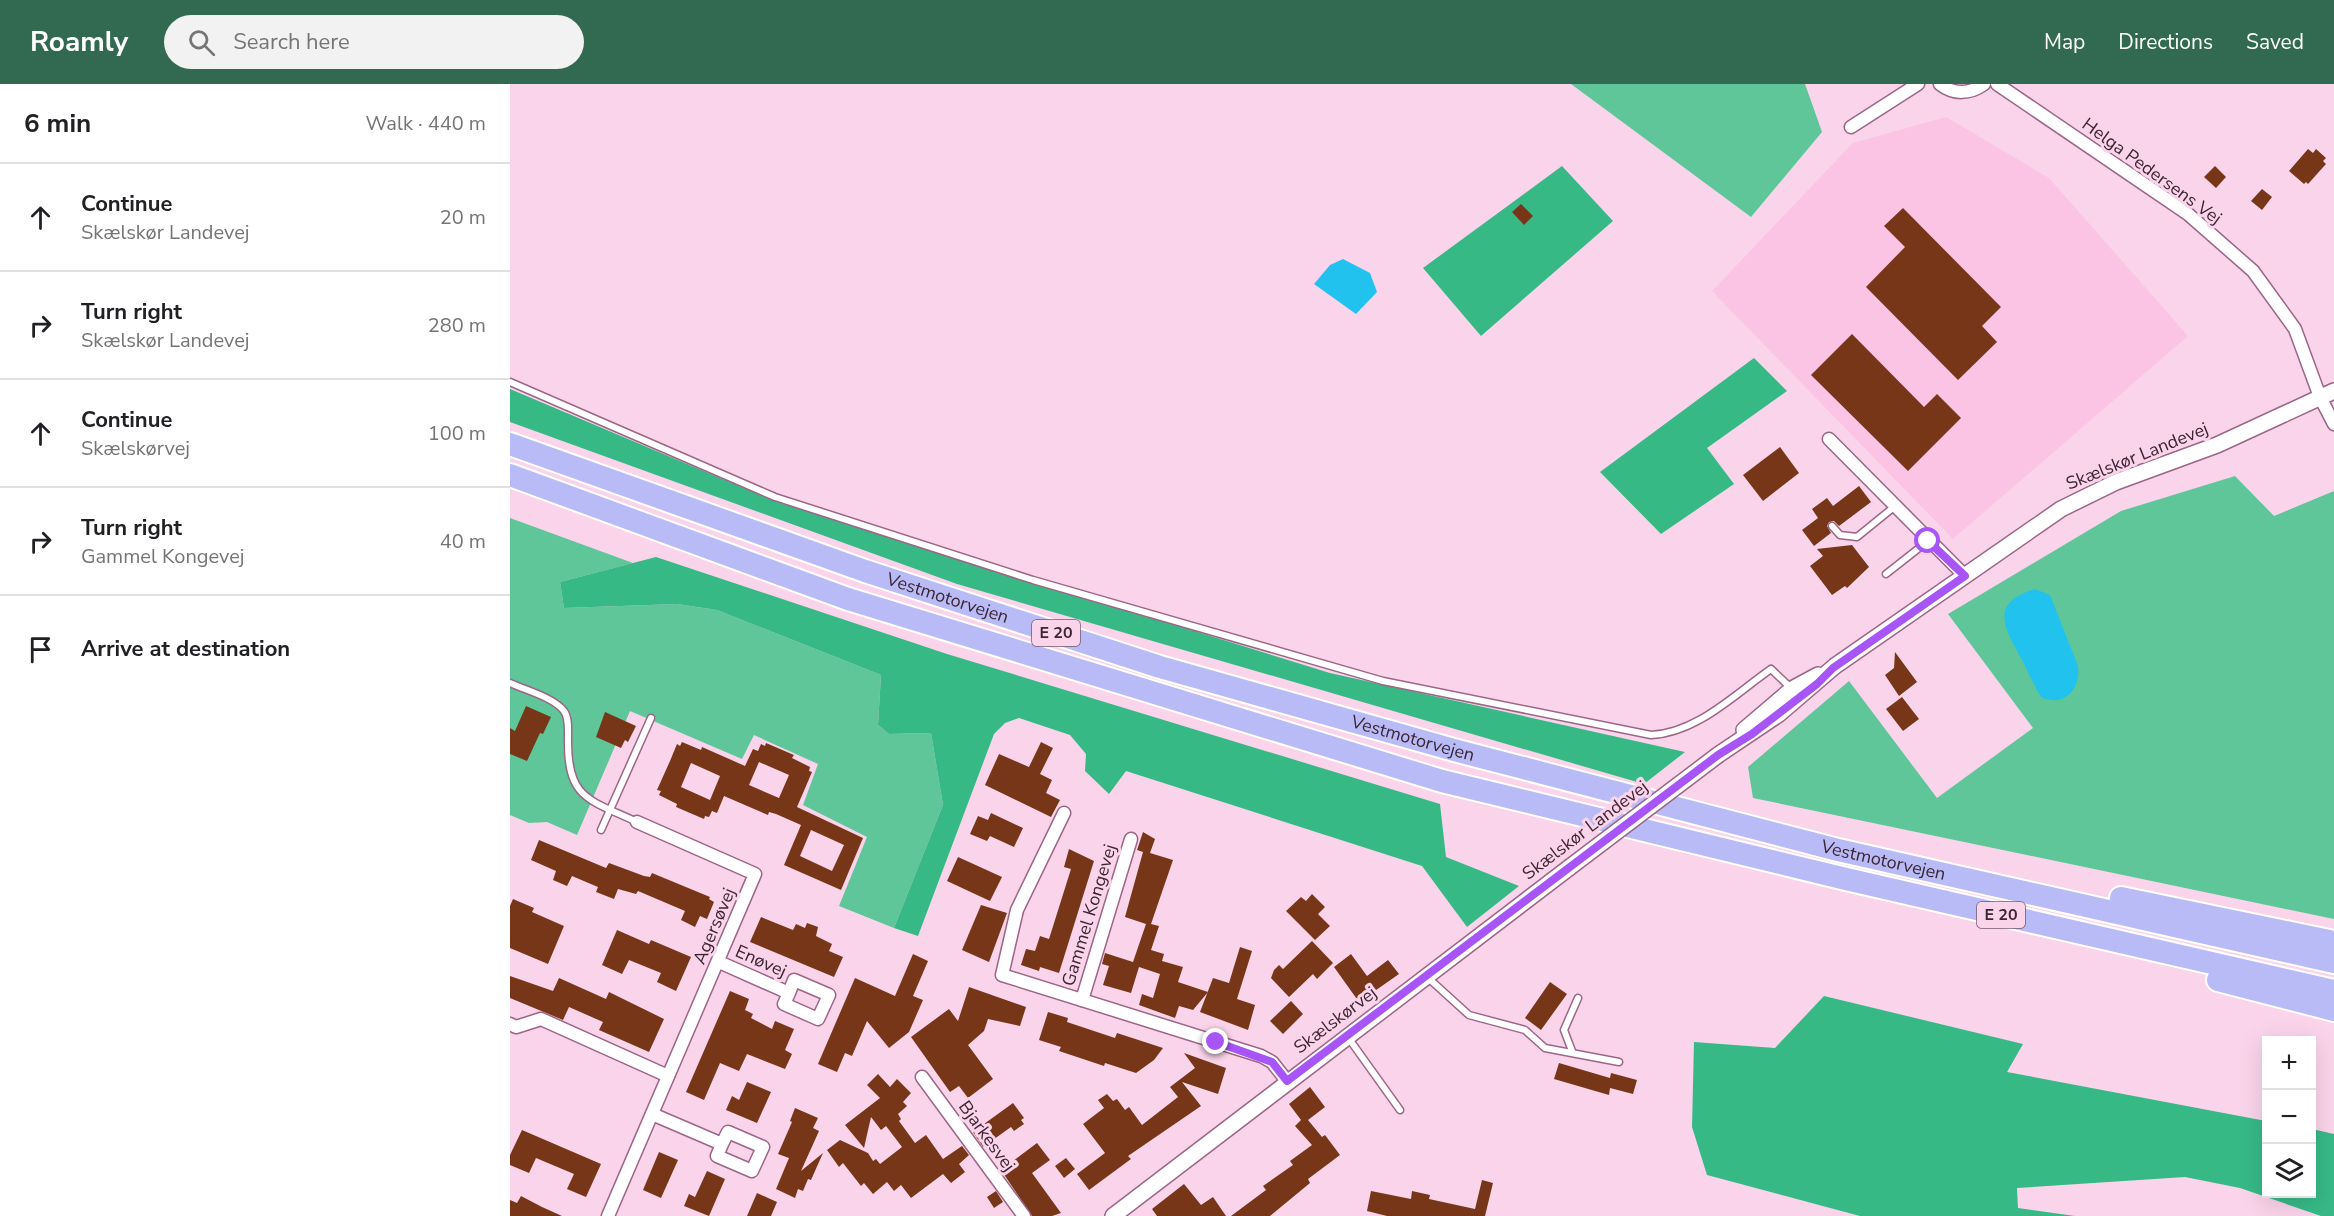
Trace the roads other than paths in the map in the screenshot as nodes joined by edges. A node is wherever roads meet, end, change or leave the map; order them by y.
1 (1918, 84) edge
2 (1940, 84) edge
3 (1984, 84) edge
4 (1997, 84) edge
5 (1851, 127) dead end
6 (510, 382) edge
7 (2327, 394) edge
8 (2334, 424) edge
9 (1829, 439) dead end
10 (510, 444) edge
11 (510, 475) edge
12 (1894, 507) junction
13 (1832, 526) dead end
14 (1928, 541) junction
15 (1886, 574) dead end
16 (1965, 576) junction
17 (1833, 668) junction
18 (510, 683) edge
19 (1792, 689) junction
20 (651, 718) dead end
21 (1723, 752) junction
22 (610, 810) junction
23 (1064, 813) dead end
24 (637, 822) joint
25 (601, 830) dead end
26 (1787, 837) junction
27 (1131, 840) dead end
28 (2019, 919) junction
29 (2334, 942) edge
30 (1466, 945) joint
31 (719, 962) junction
32 (2334, 962) edge
33 (1426, 976) junction
34 (2334, 991) edge
35 (789, 993) dead end
36 (1578, 998) dead end
37 (1082, 1000) junction
38 (2334, 1010) edge
39 (510, 1024) edge
40 (1347, 1036) junction
41 (1572, 1051) junction
42 (1619, 1062) dead end
43 (668, 1076) junction
44 (922, 1077) dead end
45 (1287, 1081) junction
46 (1400, 1110) dead end
47 (652, 1114) junction
48 (722, 1144) dead end
49 (608, 1216) edge
50 (1023, 1216) edge
51 (1113, 1216) edge

1 - 5 street
2 - 3 street
4 - 7 street, Helga Pedersens Vej
6 - 19 lane
7 - 8 street, Helga Pedersens Vej
7 - 16 street, Skælskør Landevej
9 - 12 street
10 - 26 highway, Vestmotorvejen / E 20
11 - 28 highway, Vestmotorvejen / E 20
12 - 13 lane
12 - 14 street
14 - 15 lane
14 - 16 street
16 - 17 street, Skælskør Landevej
17 - 19 street, Skælskør Landevej
17 - 21 street, Skælskør Landevej
18 - 22 lane
19 - 21 street, Skælskør Landevej
20 - 22 lane
21 - 30 street, Skælskør Landevej, bridge
22 - 24 lane
22 - 25 lane
23 - 37 street, Gammel Kongevej
24 - 31 street, Agersøvej
26 - 29 highway
26 - 32 highway, Vestmotorvejen / E 20
27 - 37 street, Gammel Kongevej
28 - 34 highway, Vestmotorvejen / E 20
28 - 38 highway
30 - 33 street, Skælskørvej
31 - 35 street, Enøvej
31 - 43 street, Agersøvej
33 - 40 street, Skælskørvej
33 - 41 lane
36 - 41 lane
37 - 45 street, Gammel Kongevej
39 - 43 street
40 - 45 street, Skælskørvej
40 - 46 lane
41 - 42 lane
43 - 47 street, Agersøvej
44 - 50 street, Bjarkesvej
45 - 51 street, Skælskørvej
47 - 48 street
47 - 49 street, Agersøvej

